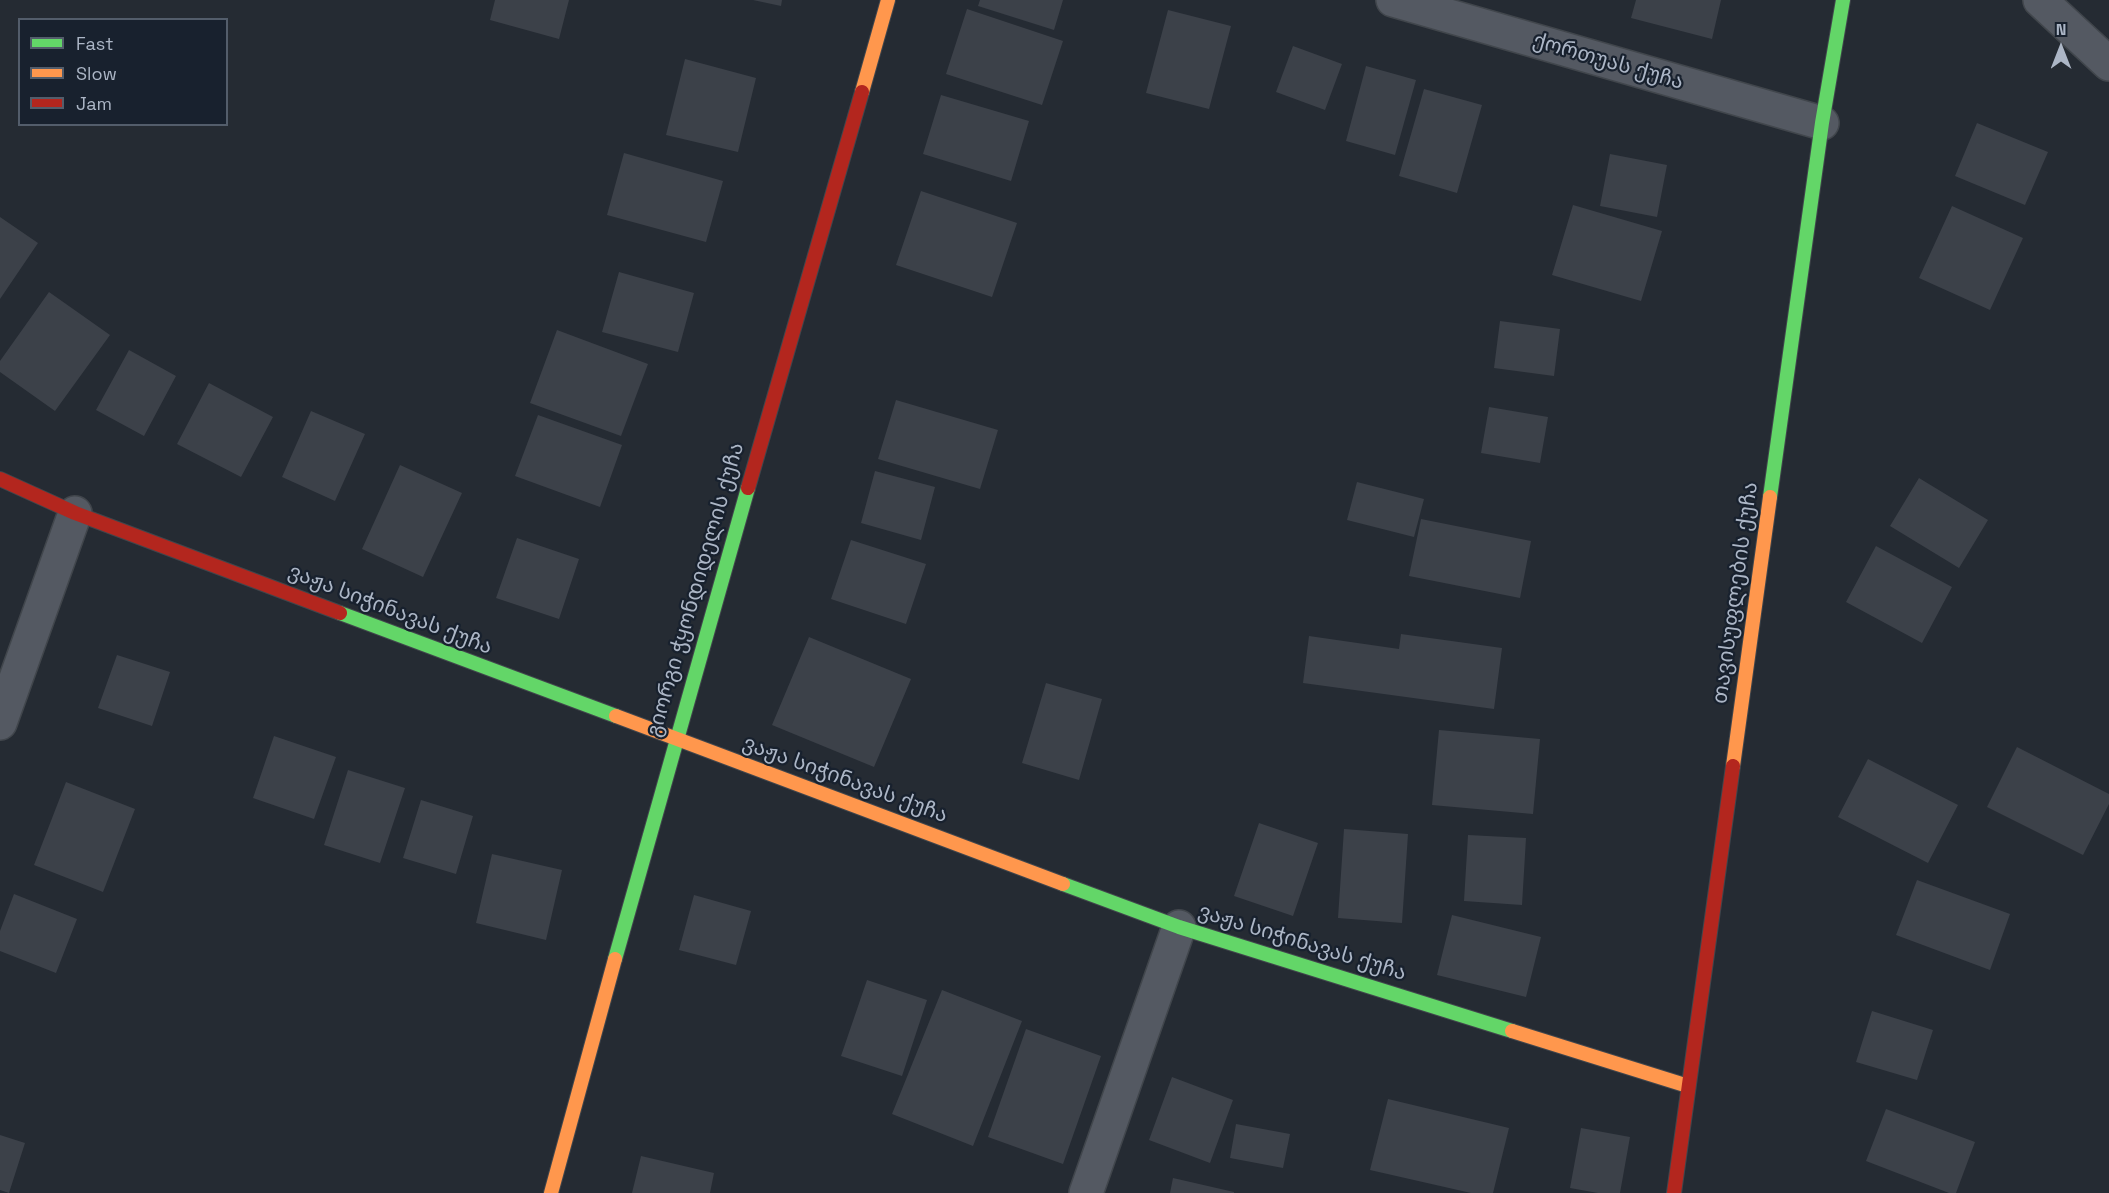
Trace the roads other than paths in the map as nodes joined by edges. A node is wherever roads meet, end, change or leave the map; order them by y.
1 (888, 0) edge
2 (1393, 0) edge
3 (1843, 0) edge
4 (2040, 0) edge
5 (2109, 64) edge
6 (1822, 123) junction
7 (0, 479) edge
8 (75, 513) junction
9 (0, 723) edge
10 (675, 740) junction
11 (1179, 927) junction
12 (1688, 1086) junction
13 (552, 1193) edge
14 (1086, 1193) edge
15 (1674, 1193) edge

1 - 10 street, გიორგი ჭყონდიდელის ქუჩა
2 - 6 street, ქორთუას ქუჩა
3 - 6 street, თავისუფლების ქუჩა
4 - 5 street
6 - 12 street, თავისუფლების ქუჩა
7 - 8 street, ვაჟა სიჭინავას ქუჩა
8 - 9 street
8 - 10 street, ვაჟა სიჭინავას ქუჩა
10 - 11 street, ვაჟა სიჭინავას ქუჩა
10 - 13 street, გიორგი ჭყონდიდელის ქუჩა
11 - 12 street, ვაჟა სიჭინავას ქუჩა
11 - 14 street
12 - 15 street, თავისუფლების ქუჩა

